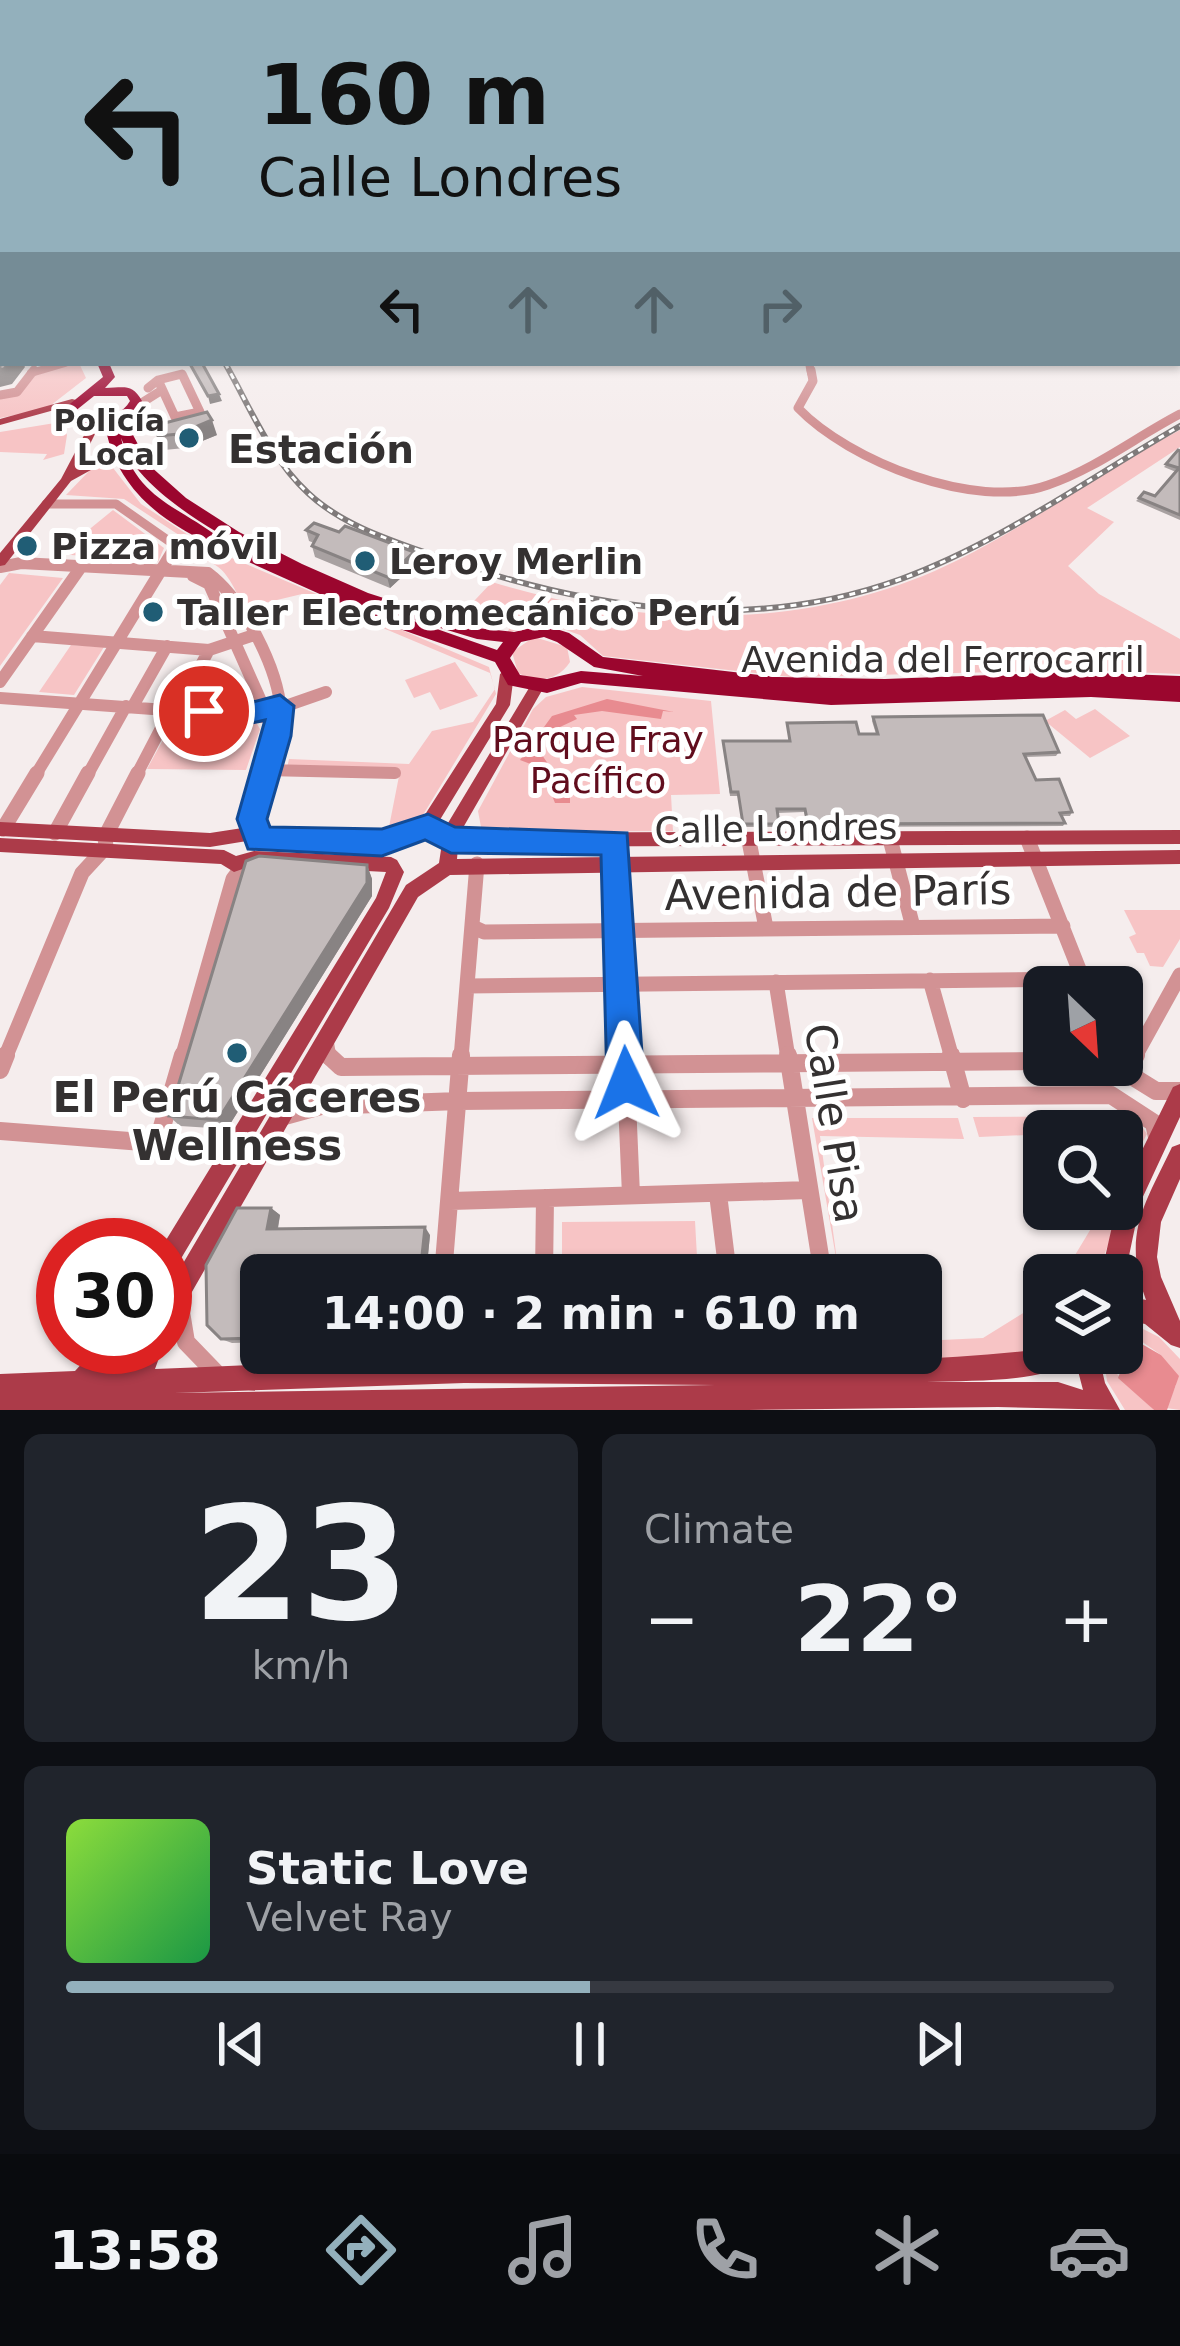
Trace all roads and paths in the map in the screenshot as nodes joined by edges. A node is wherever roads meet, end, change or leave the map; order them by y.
1 (52, 366) edge
2 (104, 366) edge
3 (117, 366) edge
4 (809, 366) edge
5 (160, 385) junction
6 (96, 391) junction
7 (128, 391) junction
8 (151, 393) junction
9 (0, 395) edge
10 (167, 402) junction
11 (130, 411) junction
12 (70, 413) junction
13 (1180, 414) edge
14 (99, 423) junction
15 (0, 425) edge
16 (119, 459) junction
17 (66, 480) junction
18 (46, 504) junction
19 (2, 558) edge
20 (81, 567) junction
21 (163, 572) junction
22 (183, 573) junction
23 (223, 580) junction
24 (209, 584) junction
25 (250, 634) junction
26 (32, 636) junction
27 (515, 638) junction
28 (233, 640) junction
29 (120, 642) junction
30 (575, 644) junction
31 (167, 646) junction
32 (209, 650) junction
33 (504, 666) junction
34 (563, 681) junction
35 (0, 682) edge
36 (1180, 682) edge
37 (537, 687) junction
38 (326, 692) dead end
39 (1180, 694) edge
40 (0, 698) edge
41 (82, 703) junction
42 (130, 706) junction
43 (174, 709) junction
44 (272, 709) junction
45 (266, 770) junction
46 (395, 773) dead end
47 (465, 806) junction
48 (419, 827) junction
49 (55, 833) junction
50 (1, 834) edge
51 (400, 836) junction
52 (1076, 836) junction
53 (450, 838) junction
54 (1027, 838) junction
55 (890, 839) junction
56 (476, 841) junction
57 (741, 841) junction
58 (616, 842) junction
59 (1177, 844) edge
60 (100, 846) junction
61 (242, 849) junction
62 (1084, 856) junction
63 (1034, 857) junction
64 (896, 860) junction
65 (365, 863) junction
66 (617, 863) junction
67 (746, 863) junction
68 (477, 864) junction
69 (447, 867) junction
70 (393, 869) junction
71 (428, 880) junction
72 (383, 902) junction
73 (1063, 926) junction
74 (472, 927) junction
75 (914, 927) junction
76 (766, 928) junction
77 (619, 930) junction
78 (1078, 966) edge
79 (1180, 975) edge
80 (930, 980) junction
81 (776, 982) junction
82 (1023, 982) edge
83 (622, 985) junction
84 (468, 986) junction
85 (1143, 1033) edge
86 (327, 1037) junction
87 (954, 1061) junction
88 (1023, 1061) edge
89 (790, 1063) junction
90 (460, 1064) junction
91 (626, 1064) junction
92 (0, 1070) edge
93 (1143, 1084) edge
94 (1180, 1092) edge
95 (794, 1099) junction
96 (963, 1099) junction
97 (626, 1100) junction
98 (459, 1101) junction
99 (280, 1117) junction
100 (0, 1131) edge
101 (1158, 1140) junction
102 (157, 1144) junction
103 (233, 1150) junction
104 (1180, 1155) edge
105 (808, 1190) junction
106 (718, 1194) junction
107 (631, 1195) junction
108 (545, 1198) junction
109 (451, 1201) junction
110 (192, 1219) edge
111 (445, 1254) edge
112 (544, 1254) edge
113 (725, 1254) edge
114 (819, 1254) edge
115 (1118, 1254) edge
116 (192, 1268) edge
117 (1143, 1312) edge
118 (1175, 1331) edge
119 (192, 1356) edge
120 (1023, 1364) edge
121 (942, 1366) edge
122 (92, 1374) edge
123 (143, 1374) edge
124 (357, 1374) edge
125 (1089, 1374) edge
126 (226, 1379) junction
127 (142, 1381) junction
128 (0, 1386) edge
129 (72, 1399) edge
130 (0, 1402) edge
131 (992, 1402) edge
132 (550, 1404) edge
133 (172, 1407) edge
134 (129, 1408) edge
135 (1106, 1410) edge

1 - 9 street
2 - 6 highway
3 - 7 highway
4 - 13 street
5 - 8 street
5 - 10 street
5 - 10 street
6 - 7 highway
6 - 12 highway
7 - 8 street
7 - 11 highway
8 - 10 street
8 - 11 street
11 - 14 highway
11 - 27 highway
12 - 14 highway
12 - 15 main road
12 - 19 main road
14 - 16 highway
14 - 17 main road
16 - 17 main road
16 - 33 highway
17 - 18 main road
18 - 19 main road
18 - 21 street
19 - 20 street
20 - 21 street
20 - 26 street
21 - 22 street
21 - 29 street
22 - 23 street
22 - 24 street
23 - 24 street
23 - 25 street
24 - 28 street
25 - 28 street
25 - 44 street
26 - 29 street
26 - 35 street
27 - 30 highway
27 - 33 highway
28 - 32 street
28 - 44 street
29 - 31 street
29 - 41 street
30 - 34 highway
30 - 36 highway, Avenida del Ferrocarril
31 - 32 street
31 - 42 street
32 - 43 street
33 - 37 highway
33 - 48 main road
34 - 37 highway
34 - 39 highway, Avenida del Ferrocarril
37 - 47 main road
38 - 44 street
40 - 41 street
41 - 42 street
41 - 50 street
42 - 43 street
42 - 49 street
43 - 44 street
43 - 60 street
44 - 45 street
45 - 46 street
45 - 61 street
47 - 53 main road
47 - 56 main road
48 - 51 main road
48 - 53 main road
49 - 50 main road
49 - 60 main road
50 - 60 main road
51 - 61 main road
51 - 70 main road
52 - 54 main road, Calle Londres
52 - 59 main road, Calle Londres
52 - 62 street
53 - 56 main road, Calle Londres
53 - 69 main road
54 - 55 main road, Calle Londres
54 - 63 street
55 - 57 main road, Calle Londres
55 - 64 street
56 - 58 main road, Calle Londres
57 - 58 main road, Calle Londres
57 - 67 street
58 - 66 street
59 - 62 main road, Calle Londres
60 - 61 main road
60 - 92 street
61 - 65 main road
61 - 102 street
62 - 63 main road, Calle Londres
63 - 64 main road, Calle Londres
63 - 73 street
64 - 67 main road, Calle Londres
64 - 75 street
65 - 70 main road
65 - 72 main road
66 - 67 main road, Calle Londres
66 - 68 main road, Calle Londres
66 - 77 street
67 - 76 street
68 - 69 main road, Calle Londres
68 - 74 street
69 - 71 main road
70 - 71 main road
70 - 72 main road
71 - 86 main road
72 - 103 main road
73 - 75 street, Avenida de París
73 - 78 street
74 - 77 street, Avenida de París
74 - 84 street
75 - 76 street, Avenida de París
76 - 77 street, Avenida de París
77 - 83 street
79 - 85 street
80 - 81 street
80 - 82 street
80 - 87 street
81 - 83 street
81 - 89 street, Calle Pisa
83 - 84 street
83 - 91 street
84 - 90 street
86 - 90 street
86 - 99 main road
87 - 88 street
87 - 89 street
87 - 96 street
89 - 91 street
89 - 95 street, Calle Pisa
90 - 91 street
90 - 98 street
91 - 97 street
93 - 94 street
94 - 101 main road
95 - 96 street
95 - 97 street
95 - 105 street, Calle Pisa
96 - 101 street
97 - 98 street
97 - 107 street
98 - 99 street
98 - 109 street
99 - 116 main road
100 - 102 street
101 - 115 main road
102 - 103 street
103 - 110 main road
104 - 118 main road
105 - 106 street
105 - 114 street, Calle Pisa
106 - 107 street
106 - 113 street
107 - 108 street
108 - 109 street
108 - 112 street
109 - 111 street
117 - 118 main road
119 - 126 street
120 - 121 main road
122 - 129 main road
123 - 127 main road
124 - 126 main road
125 - 135 main road
126 - 127 main road
127 - 129 main road
127 - 134 main road
128 - 129 main road
129 - 130 main road
129 - 134 main road
131 - 132 main road
131 - 135 main road
132 - 133 main road
133 - 134 main road

